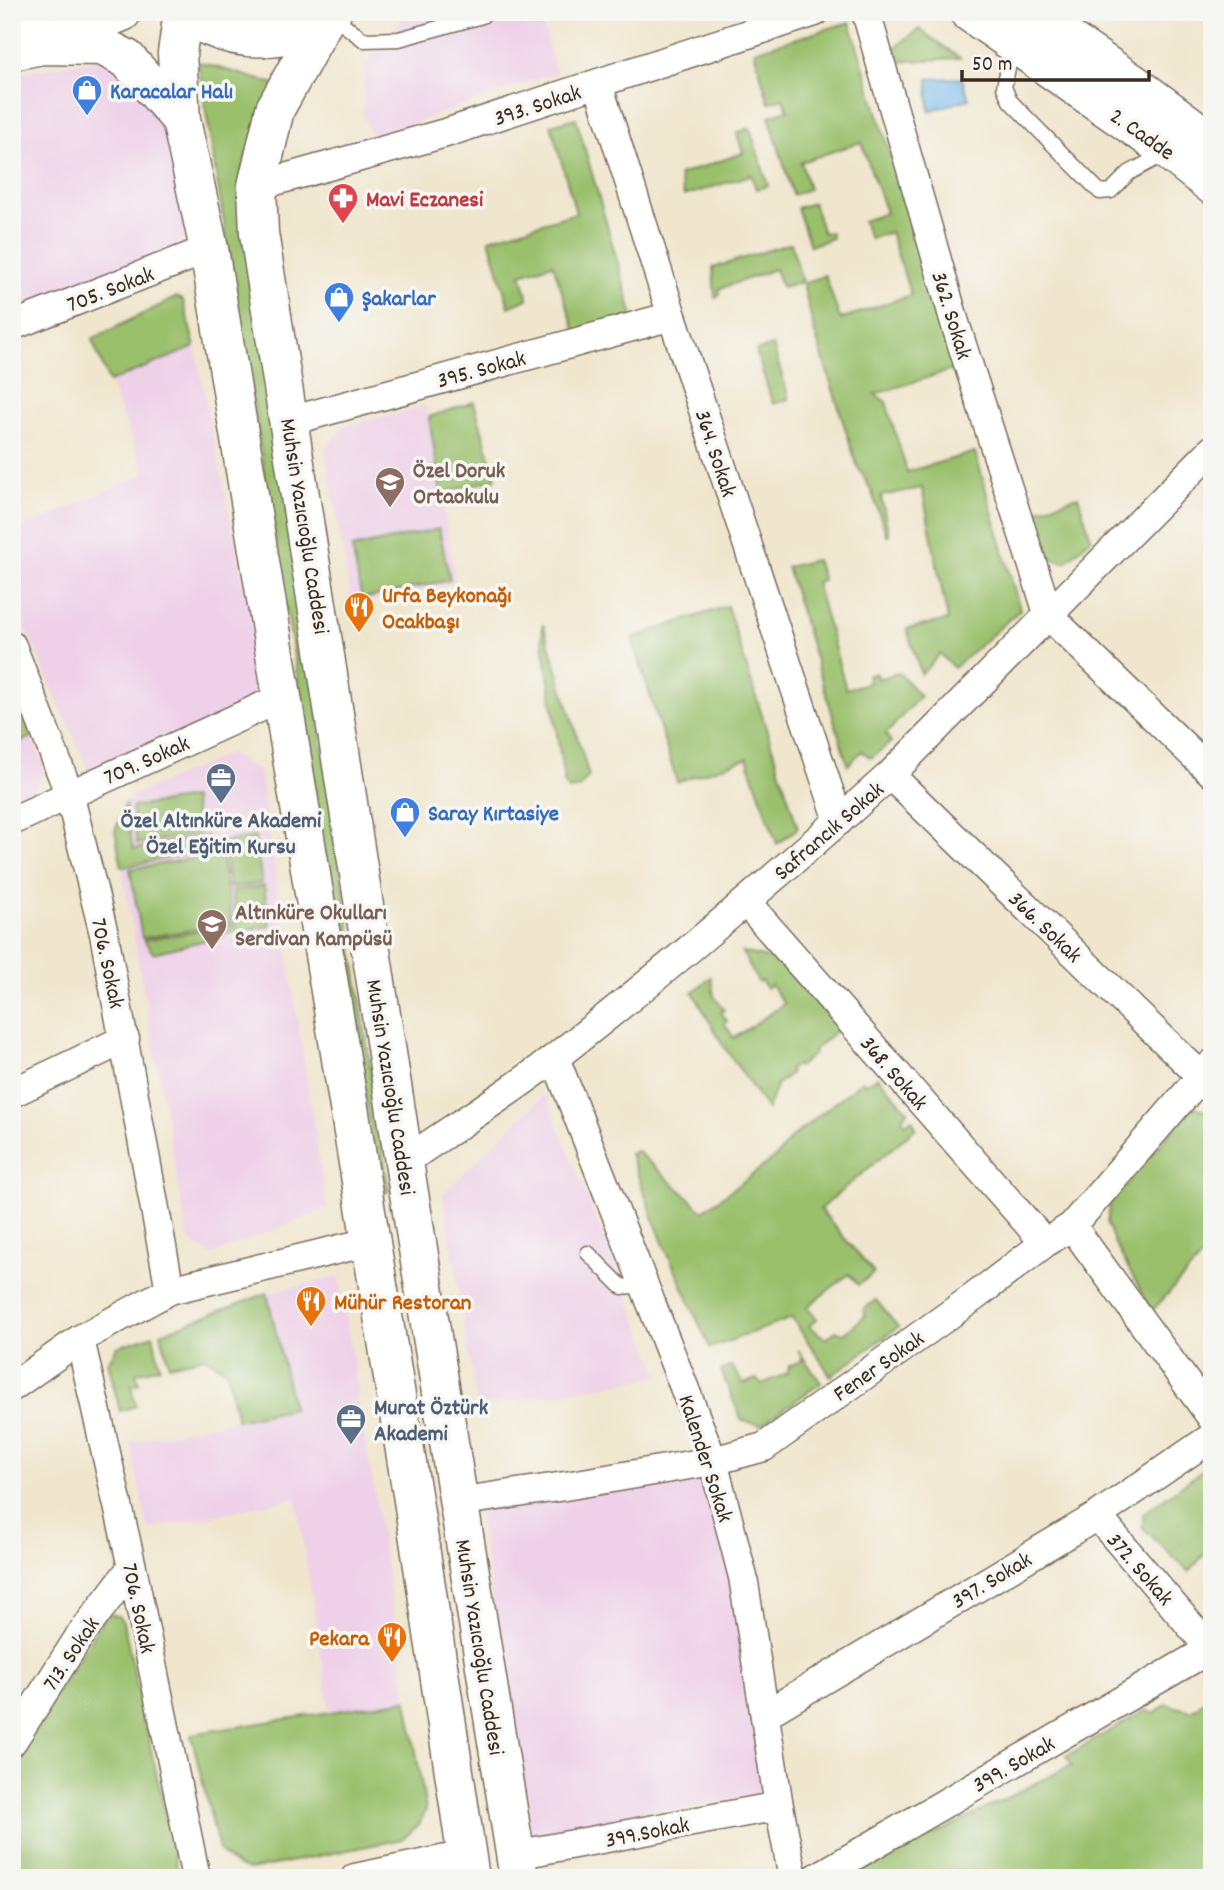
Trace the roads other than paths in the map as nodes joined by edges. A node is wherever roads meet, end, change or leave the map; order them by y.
1 (122, 12) edge
2 (185, 12) edge
3 (482, 12) edge
4 (815, 12) edge
5 (866, 12) edge
6 (969, 12) edge
7 (329, 15) edge
8 (29, 27) edge
9 (1021, 28) edge
10 (598, 85) junction
11 (181, 120) junction
12 (1212, 142) edge
13 (1170, 152) junction
14 (1212, 185) edge
15 (257, 186) junction
16 (209, 249) junction
17 (672, 316) junction
18 (12, 326) edge
19 (290, 421) junction
20 (1206, 467) edge
21 (1049, 616) junction
22 (12, 646) edge
23 (281, 698) junction
24 (1212, 774) edge
25 (890, 775) junction
26 (69, 793) junction
27 (12, 821) edge
28 (839, 821) junction
29 (746, 902) junction
30 (125, 1040) junction
31 (555, 1058) junction
32 (1208, 1076) edge
33 (12, 1093) edge
34 (404, 1162) junction
35 (1072, 1226) junction
36 (369, 1242) junction
37 (1045, 1243) junction
38 (588, 1253) dead end
39 (644, 1285) junction
40 (170, 1290) junction
41 (80, 1339) junction
42 (12, 1387) edge
43 (1212, 1418) edge
44 (1212, 1437) edge
45 (713, 1461) junction
46 (457, 1502) junction
47 (1097, 1516) junction
48 (132, 1567) junction
49 (1211, 1650) edge
50 (766, 1714) junction
51 (12, 1742) edge
52 (779, 1806) junction
53 (468, 1866) edge
54 (517, 1866) edge
55 (196, 1878) edge
56 (355, 1878) edge
57 (793, 1878) edge
58 (816, 1878) edge

1 - 8 main road
2 - 7 main road
2 - 11 main road, Muhsin Yazıcıoğlu Caddesi
3 - 7 lane
4 - 10 street, 393. Sokak
5 - 21 street, 362. Sokak
6 - 9 main road, 2. Cadde
7 - 15 main road, Muhsin Yazıcıoğlu Caddesi
8 - 11 main road
9 - 12 main road, 2. Cadde
9 - 13 main road, 2. Cadde
9 - 13 lane
10 - 15 street, 393. Sokak
10 - 17 street, 364. Sokak
11 - 16 main road, Muhsin Yazıcıoğlu Caddesi
13 - 14 main road, 2. Cadde
15 - 19 main road, Muhsin Yazıcıoğlu Caddesi
16 - 18 street, 705. Sokak
16 - 23 main road, Muhsin Yazıcıoğlu Caddesi
17 - 19 street, 395. Sokak
17 - 28 street, 364. Sokak
19 - 34 main road, Muhsin Yazıcıoğlu Caddesi
20 - 21 street, Safrancık Sokak
21 - 24 street
21 - 25 street, Safrancık Sokak
22 - 26 street, 706. Sokak
23 - 26 street, 709. Sokak
23 - 36 main road, Muhsin Yazıcıoğlu Caddesi
25 - 28 street, Safrancık Sokak
25 - 32 street, 366. Sokak
26 - 27 street, 709. Sokak
26 - 30 street, 706. Sokak
28 - 29 street, Safrancık Sokak
29 - 31 street, Safrancık Sokak
29 - 37 street, 368. Sokak
30 - 33 street
30 - 40 street, 706. Sokak
31 - 34 street, Safrancık Sokak
31 - 39 street, Kalender Sokak
32 - 35 street, Fener Sokak
34 - 46 main road, Muhsin Yazıcıoğlu Caddesi
35 - 37 street, Fener Sokak
35 - 43 street
36 - 40 street
36 - 53 main road, Muhsin Yazıcıoğlu Caddesi
37 - 45 street, Fener Sokak
38 - 39 lane
39 - 45 street, Kalender Sokak
40 - 41 street
41 - 42 street
41 - 48 street, 706. Sokak
44 - 47 street, 397. Sokak
45 - 46 street, Fener Sokak
45 - 50 street, Kalender Sokak
46 - 54 main road, Muhsin Yazıcıoğlu Caddesi
47 - 49 street, 372. Sokak
47 - 50 street, 397. Sokak
48 - 51 street, 713. Sokak
48 - 55 street, 706. Sokak
49 - 58 street, 399. Sokak
50 - 52 street, Kalender Sokak
52 - 54 street, 399.Sokak
52 - 57 street, Kalender Sokak
53 - 56 street

